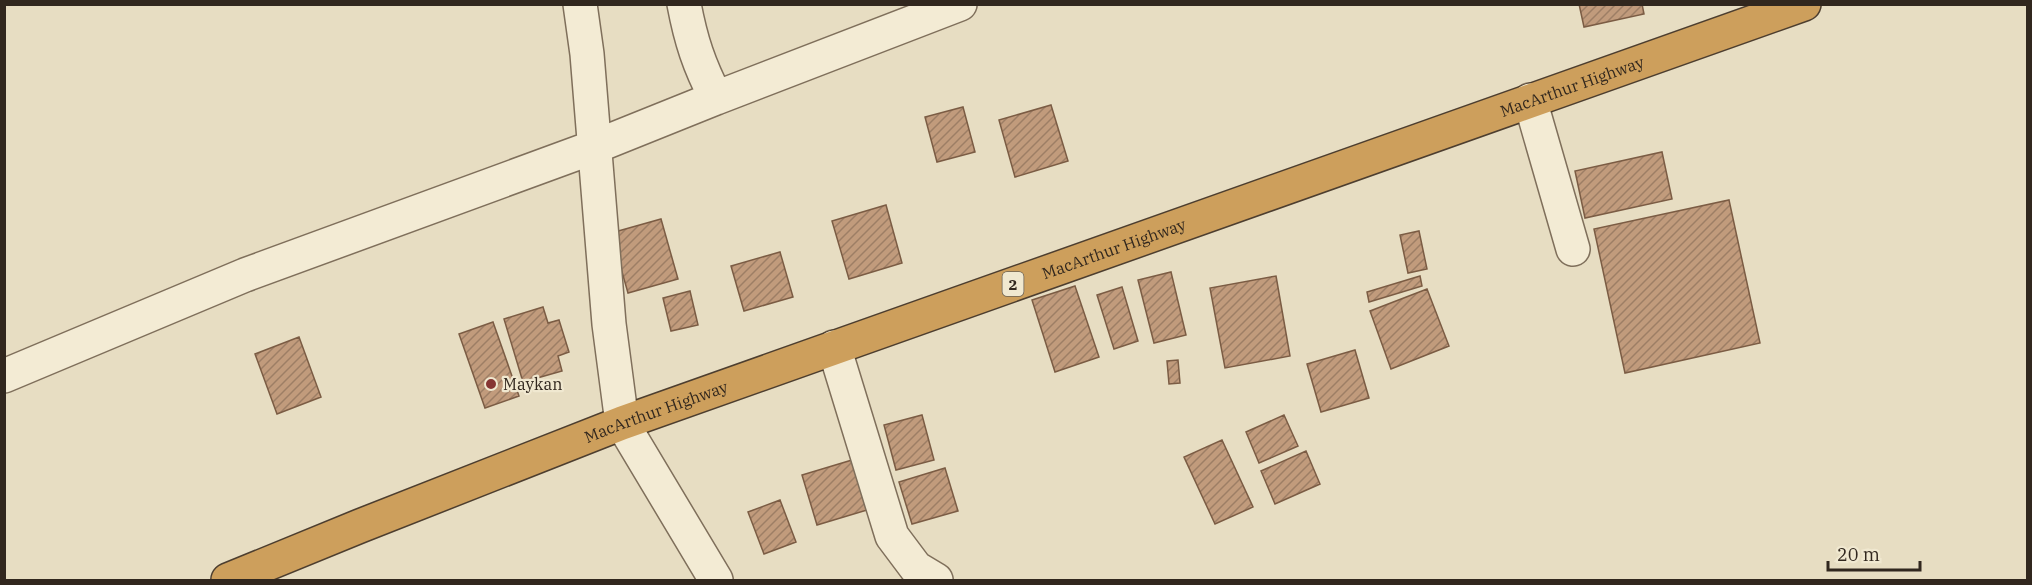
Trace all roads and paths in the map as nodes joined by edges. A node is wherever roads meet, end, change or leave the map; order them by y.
1 (580, 4) edge
2 (684, 4) edge
3 (960, 4) edge
4 (1804, 4) edge
5 (1743, 14) edge
6 (716, 98) junction
7 (1530, 100) junction
8 (594, 147) junction
9 (1573, 249) dead end
10 (834, 347) junction
11 (4, 375) edge
12 (621, 423) junction
13 (228, 580) edge
14 (716, 580) edge
15 (936, 580) edge

1 - 8 street
2 - 6 street
3 - 6 street
4 - 5 highway, MacArthur Highway / 2
5 - 7 highway, MacArthur Highway / 2
6 - 8 street
7 - 9 street
7 - 10 highway, MacArthur Highway / 2
8 - 11 street
8 - 12 street
10 - 12 highway, MacArthur Highway / 2
10 - 15 street
12 - 13 highway, MacArthur Highway / 2
12 - 14 street

